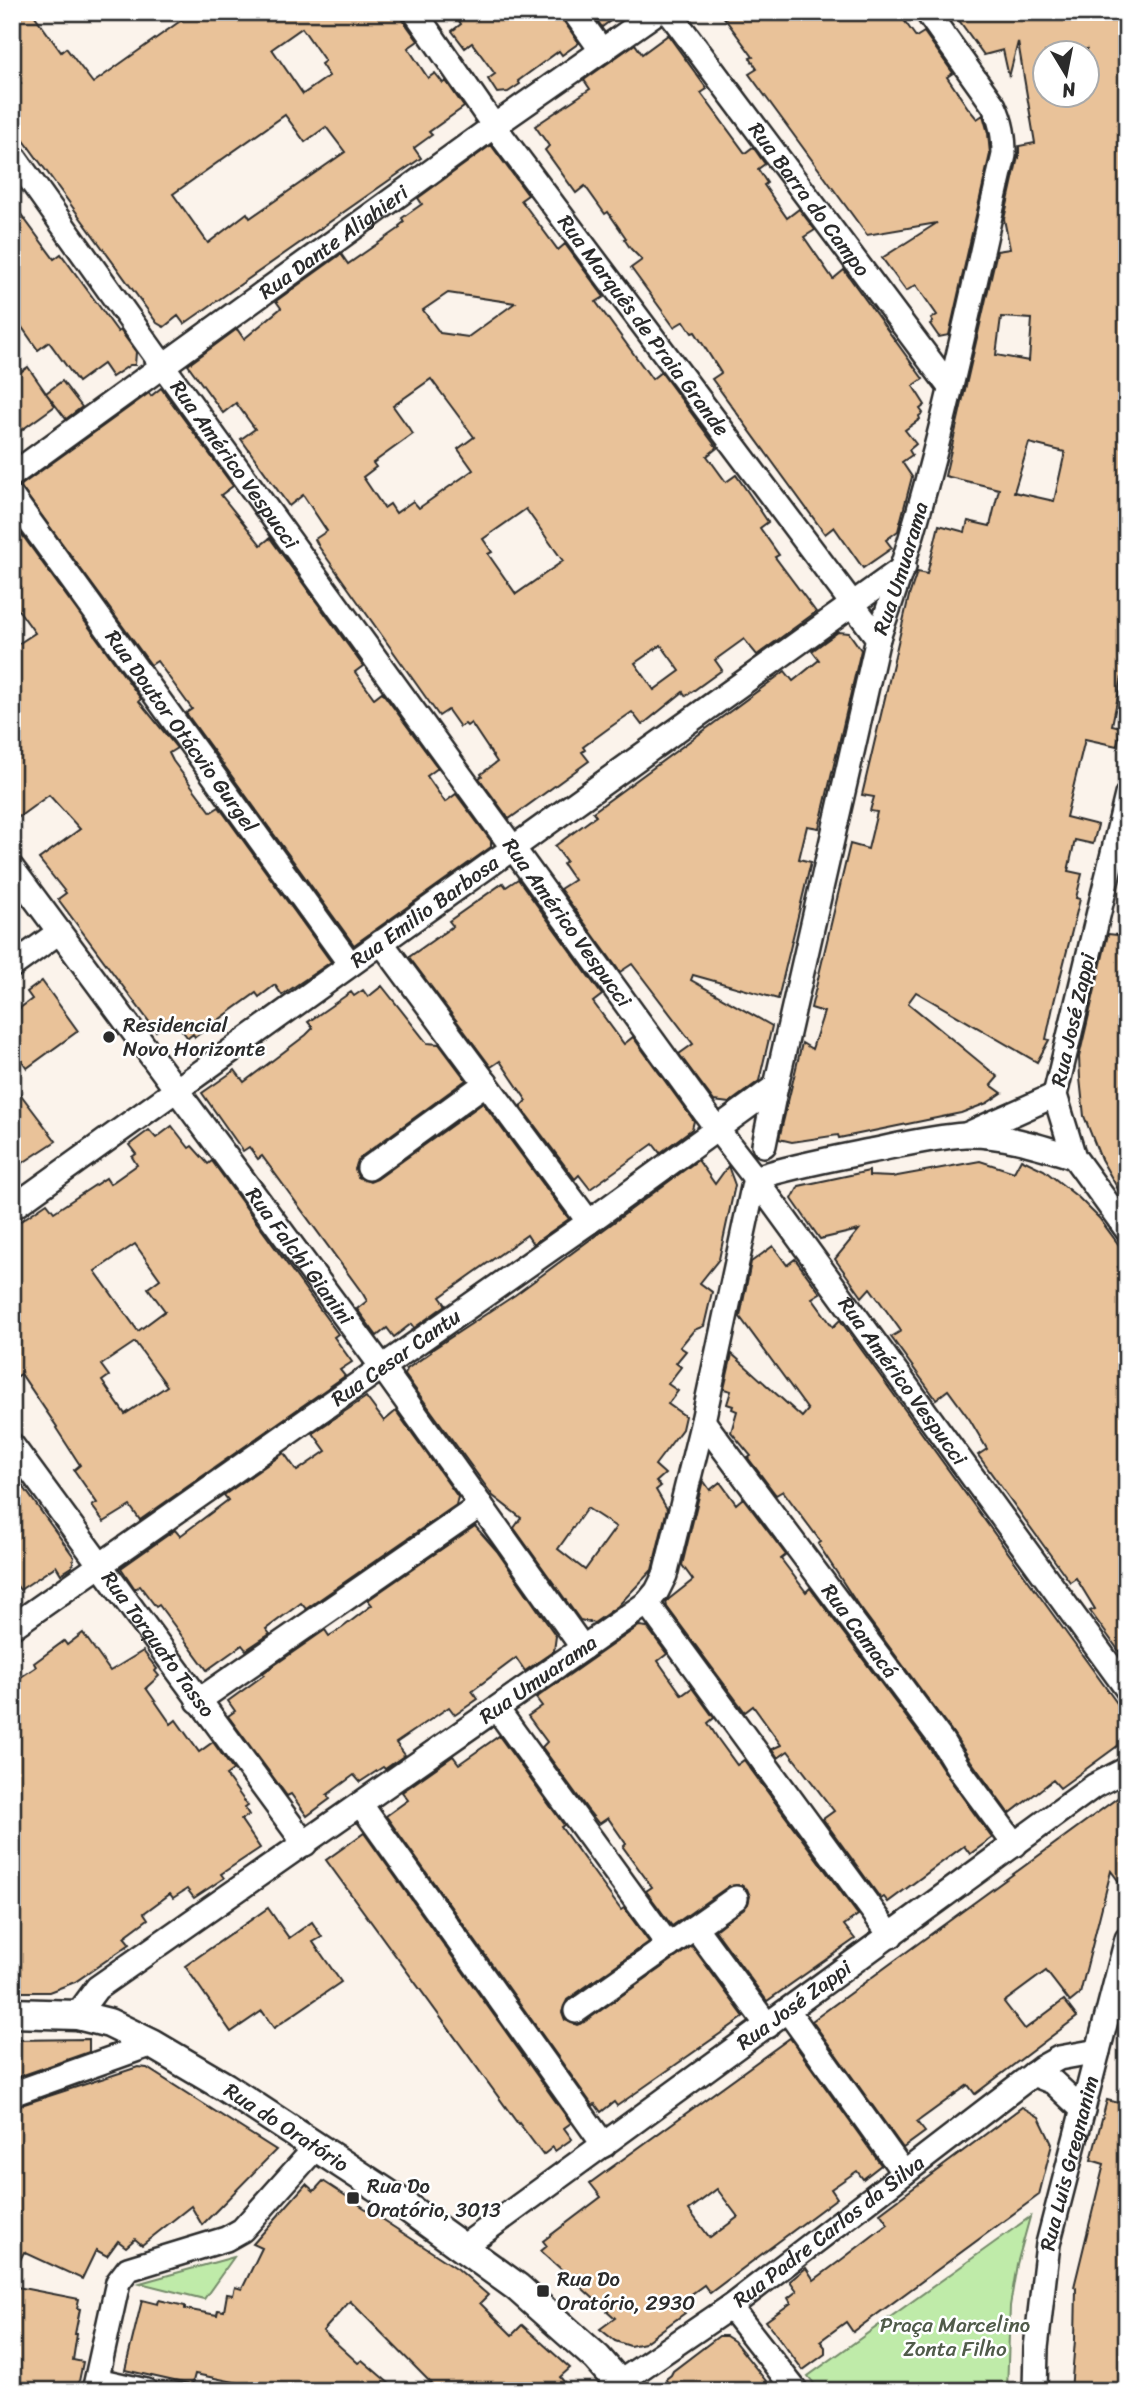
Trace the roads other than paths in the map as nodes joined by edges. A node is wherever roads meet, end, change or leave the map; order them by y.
1 (415, 12) edge
2 (574, 12) edge
3 (657, 12) edge
4 (669, 12) edge
5 (927, 12) edge
6 (602, 51) junction
7 (495, 126) junction
8 (12, 154) edge
9 (163, 366) junction
10 (950, 386) junction
11 (12, 475) edge
12 (12, 497) edge
13 (904, 567) junction
14 (853, 604) junction
15 (878, 638) junction
16 (1127, 795) edge
17 (514, 846) junction
18 (12, 867) edge
19 (59, 932) junction
20 (381, 942) junction
21 (349, 964) junction
22 (12, 966) edge
23 (486, 1083) junction
24 (776, 1086) junction
25 (176, 1089) junction
26 (1055, 1095) junction
27 (717, 1129) junction
28 (965, 1135) junction
29 (764, 1145) dead end
30 (1074, 1157) junction
31 (369, 1168) dead end
32 (755, 1178) junction
33 (12, 1208) edge
34 (589, 1222) junction
35 (1127, 1230) edge
36 (382, 1367) junction
37 (703, 1421) junction
38 (12, 1445) edge
39 (481, 1505) junction
40 (99, 1565) junction
41 (647, 1603) junction
42 (12, 1627) edge
43 (583, 1648) junction
44 (1127, 1689) edge
45 (198, 1701) junction
46 (497, 1709) junction
47 (1127, 1769) edge
48 (360, 1805) junction
49 (305, 1844) junction
50 (1015, 1845) junction
51 (736, 1898) dead end
52 (695, 1927) junction
53 (891, 1936) junction
54 (1127, 1939) edge
55 (669, 1946) junction
56 (576, 2011) dead end
57 (788, 2011) junction
58 (12, 2013) edge
59 (77, 2015) junction
60 (768, 2026) junction
61 (152, 2044) junction
62 (1098, 2051) junction
63 (1033, 2074) junction
64 (12, 2094) edge
65 (1083, 2110) junction
66 (604, 2145) junction
67 (317, 2146) junction
68 (904, 2173) junction
69 (463, 2247) junction
70 (730, 2307) junction
71 (95, 2385) edge
72 (622, 2387) edge
73 (146, 2391) edge
74 (796, 2391) edge
75 (1035, 2391) edge

1 - 7 street, Rua Marquês de Praia Grande
2 - 6 street
3 - 6 street, Rua Dante Alighieri
4 - 10 street, Rua Barra do Campo
5 - 10 street, Rua Umuarama
6 - 7 street, Rua Dante Alighieri
7 - 9 street, Rua Dante Alighieri
7 - 14 street, Rua Marquês de Praia Grande
8 - 9 street, Rua Américo Vespucci
9 - 11 street, Rua Dante Alighieri
9 - 17 street, Rua Américo Vespucci
10 - 13 street, Rua Umuarama
12 - 21 street, Rua Doutor Otácvio Gurgel
13 - 14 street, Rua Emilio Barbosa
13 - 15 street, Rua Umuarama
14 - 15 street, Rua Marquês de Praia Grande
14 - 17 street, Rua Emilio Barbosa
15 - 24 street, Rua Umuarama
16 - 26 street, Rua José Zappi
17 - 20 street, Rua Emilio Barbosa
17 - 27 street, Rua Américo Vespucci
18 - 19 street, Rua Falchi Gianini
19 - 22 street
19 - 25 street, Rua Falchi Gianini
20 - 21 street, Rua Emilio Barbosa
20 - 23 street
21 - 25 street, Rua Emilio Barbosa
23 - 31 street
23 - 34 street
24 - 27 street, Rua Cesar Cantu
24 - 29 street, Rua Umuarama
25 - 33 street, Rua Emilio Barbosa
25 - 36 street, Rua Falchi Gianini
26 - 28 street
26 - 30 street, Rua José Zappi
27 - 32 street, Rua Américo Vespucci
27 - 34 street, Rua Cesar Cantu
28 - 30 street
28 - 32 street
30 - 35 street, Rua José Zappi
32 - 37 street, Rua Umuarama
32 - 44 street, Rua Américo Vespucci
34 - 36 street, Rua Cesar Cantu
36 - 39 street, Rua Falchi Gianini
36 - 40 street, Rua Cesar Cantu
37 - 41 street, Rua Umuarama
37 - 50 street, Rua Camacá
38 - 40 street, Rua Torquato Tasso
39 - 43 street, Rua Falchi Gianini
39 - 45 street
40 - 42 street, Rua Cesar Cantu
40 - 45 street, Rua Torquato Tasso
41 - 43 street, Rua Umuarama
41 - 53 street
43 - 46 street, Rua Umuarama
45 - 49 street, Rua Torquato Tasso
46 - 48 street, Rua Umuarama
46 - 55 street
47 - 50 street, Rua José Zappi
48 - 49 street, Rua Umuarama
48 - 66 street
49 - 59 street, Rua Umuarama
50 - 53 street, Rua José Zappi
51 - 52 street
52 - 55 street
52 - 60 street
53 - 57 street, Rua José Zappi
54 - 62 street, Rua Luis Gregnanim
55 - 56 street
57 - 60 street, Rua José Zappi
57 - 68 street
58 - 59 street, Rua do Oratório
59 - 61 street, Rua do Oratório
60 - 66 street, Rua José Zappi
61 - 64 street
61 - 67 street, Rua do Oratório
62 - 63 street, Rua Padre Carlos da Silva
62 - 65 street, Rua Luis Gregnanim
63 - 65 street
63 - 68 street, Rua Padre Carlos da Silva
65 - 75 street, Rua Luis Gregnanim
66 - 69 street, Rua José Zappi
67 - 69 street, Rua do Oratório
67 - 71 street
68 - 70 street, Rua Padre Carlos da Silva
69 - 72 street, Rua do Oratório
70 - 72 street, Rua Padre Carlos da Silva
70 - 74 street
71 - 73 street

